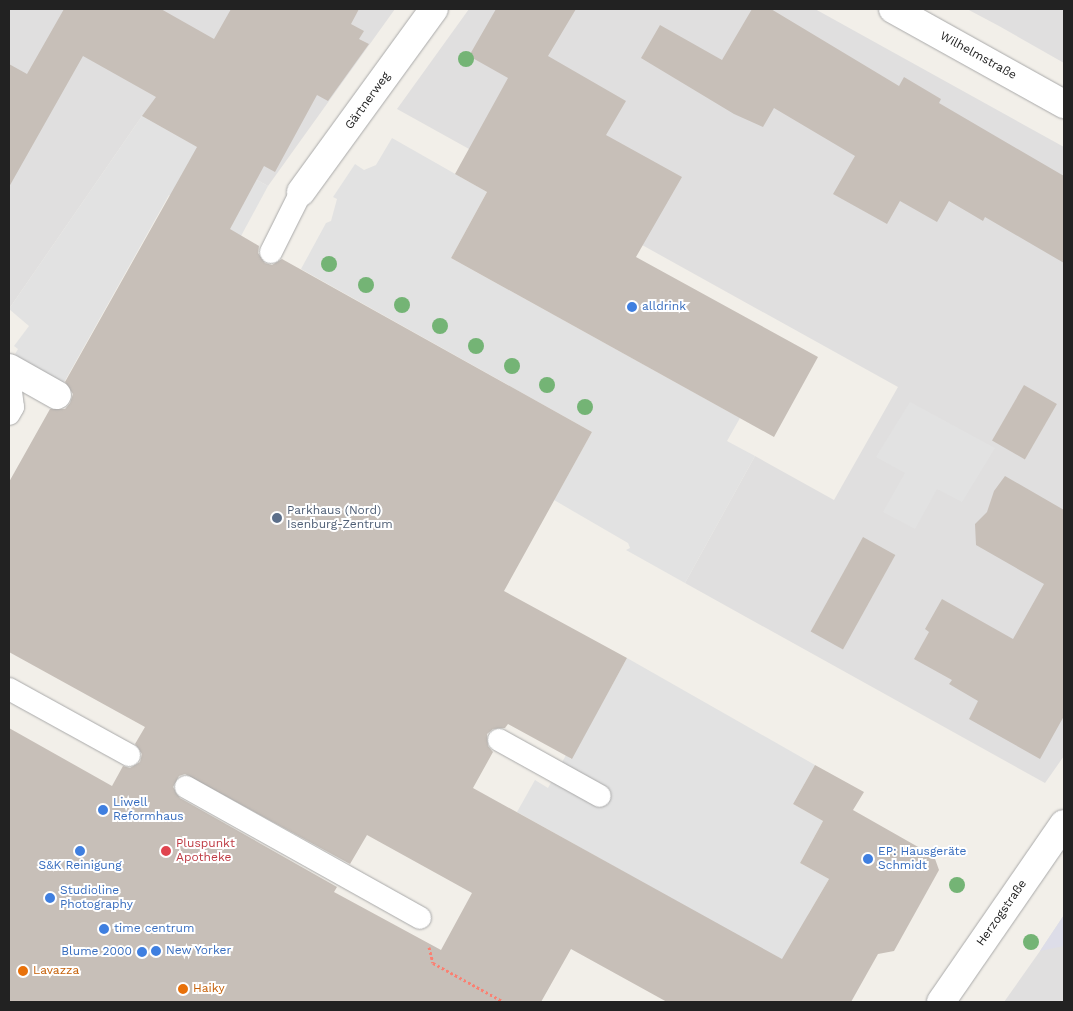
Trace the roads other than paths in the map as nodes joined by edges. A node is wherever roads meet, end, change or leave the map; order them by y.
1 (434, 9) edge
2 (893, 9) edge
3 (1064, 104) edge
4 (301, 192) joint
5 (271, 252) dead end
6 (9, 368) edge
7 (9, 375) edge
8 (58, 395) dead end
9 (9, 414) edge
10 (9, 689) edge
11 (499, 740) dead end
12 (129, 755) dead end
13 (186, 787) dead end
14 (600, 796) dead end
15 (1064, 824) edge
16 (420, 918) dead end
17 (941, 1002) edge

1 - 4 street, Gärtnerweg
2 - 3 street, Wilhelmstraße
4 - 5 lane
6 - 8 street
7 - 9 lane
10 - 12 lane
11 - 14 lane
13 - 16 lane
15 - 17 street, Herzogstraße

